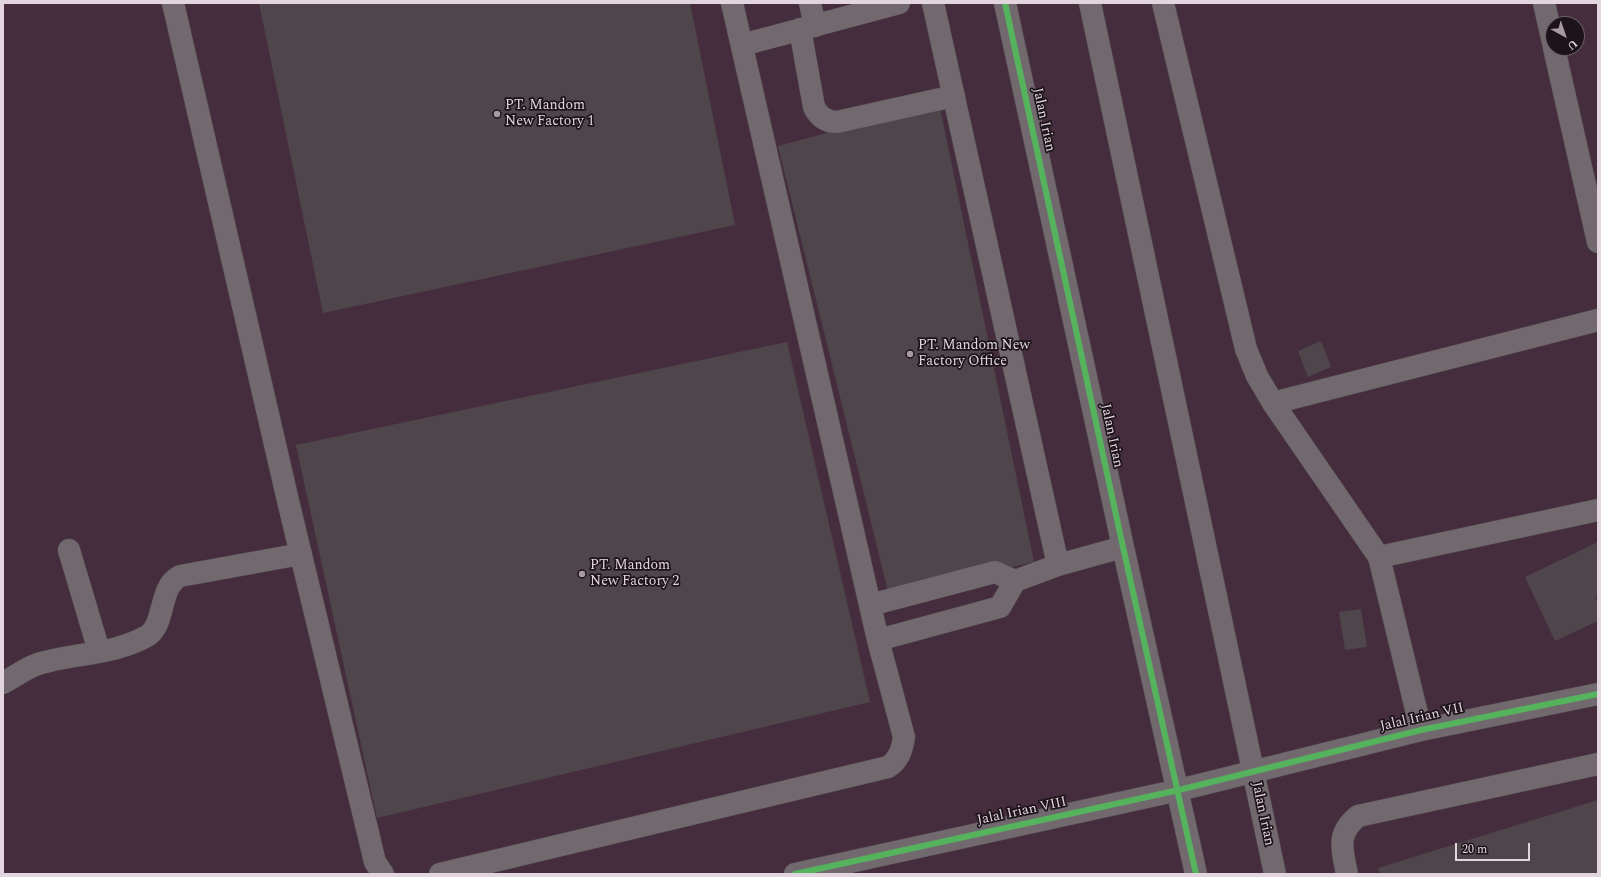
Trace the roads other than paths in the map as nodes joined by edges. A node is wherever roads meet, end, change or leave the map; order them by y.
1 (173, 3) edge
2 (732, 3) edge
3 (810, 3) edge
4 (899, 3) edge
5 (933, 3) edge
6 (1005, 3) edge
7 (1090, 3) edge
8 (1163, 3) edge
9 (1544, 3) edge
10 (874, 6) edge
11 (1547, 16) edge
12 (808, 27) junction
13 (742, 45) junction
14 (1556, 56) edge
15 (954, 96) junction
16 (1598, 242) edge
17 (1598, 320) edge
18 (1273, 403) junction
19 (1598, 510) edge
20 (1123, 547) junction
21 (69, 550) dead end
22 (301, 554) junction
23 (1378, 557) junction
24 (1058, 565) junction
25 (1016, 581) junction
26 (870, 605) junction
27 (878, 640) junction
28 (99, 652) junction
29 (3, 683) edge
30 (1598, 694) edge
31 (1421, 730) junction
32 (1598, 764) edge
33 (1253, 771) junction
34 (1179, 790) junction
35 (383, 874) edge
36 (440, 874) edge
37 (795, 874) edge
38 (1196, 874) edge
39 (1275, 874) edge
40 (1347, 874) edge

1 - 22 street
2 - 13 street
3 - 12 street
4 - 10 street
5 - 15 street
6 - 20 street, Jalan Irian
7 - 33 street, Jalan Irian
8 - 18 street
9 - 11 street
10 - 12 street
12 - 13 street
12 - 15 street
13 - 26 street
14 - 16 street
15 - 24 street
17 - 18 street
18 - 23 street
19 - 23 street
20 - 24 street
20 - 34 street, Jalan Irian
21 - 28 street
22 - 28 street
22 - 35 street
23 - 31 street
24 - 25 street
25 - 26 street
25 - 27 street
26 - 27 street
27 - 36 street
28 - 29 street
30 - 31 street, Jalal Irian VII
31 - 33 street, Jalal Irian VII
32 - 40 street
33 - 34 street, Jalal Irian VIII
33 - 39 street, Jalan Irian
34 - 37 street, Jalal Irian VIII
34 - 38 street, Jalan Irian

